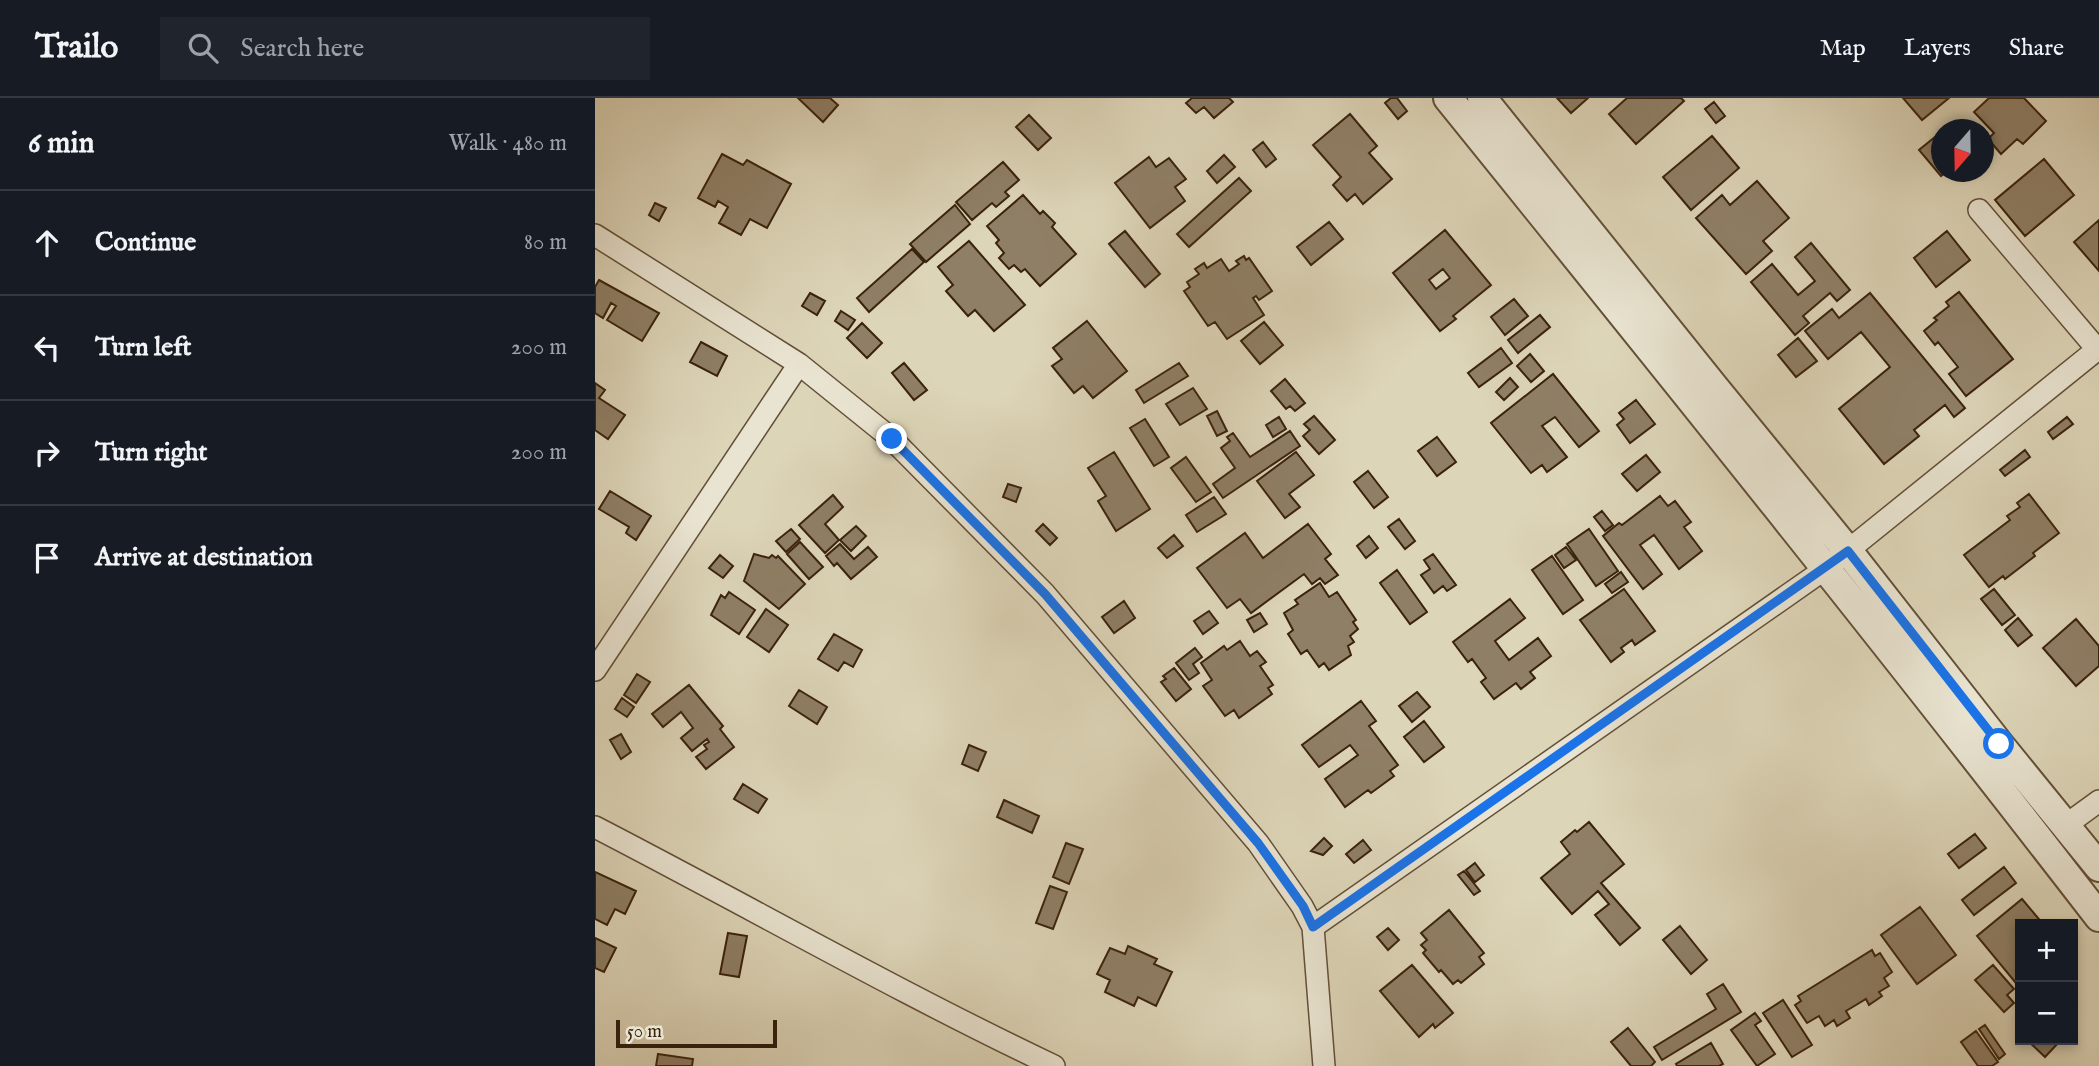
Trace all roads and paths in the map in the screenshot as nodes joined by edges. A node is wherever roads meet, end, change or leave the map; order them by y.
1 (1448, 98) edge
2 (1482, 98) edge
3 (1979, 210) dead end
4 (595, 235) edge
5 (2098, 348) edge
6 (799, 364) junction
7 (1848, 551) junction
8 (1825, 569) junction
9 (595, 670) edge
10 (2099, 801) edge
11 (2066, 825) junction
12 (595, 827) edge
13 (2099, 867) edge
14 (2099, 918) edge
15 (1313, 927) junction
16 (1054, 1066) edge
17 (1324, 1066) edge

1 - 8 street
2 - 7 street
3 - 5 street
4 - 6 street
5 - 7 street
6 - 9 street
6 - 15 street
7 - 8 street
7 - 11 street
8 - 14 street
8 - 15 street
10 - 11 street
11 - 13 street
12 - 16 street
15 - 17 street

